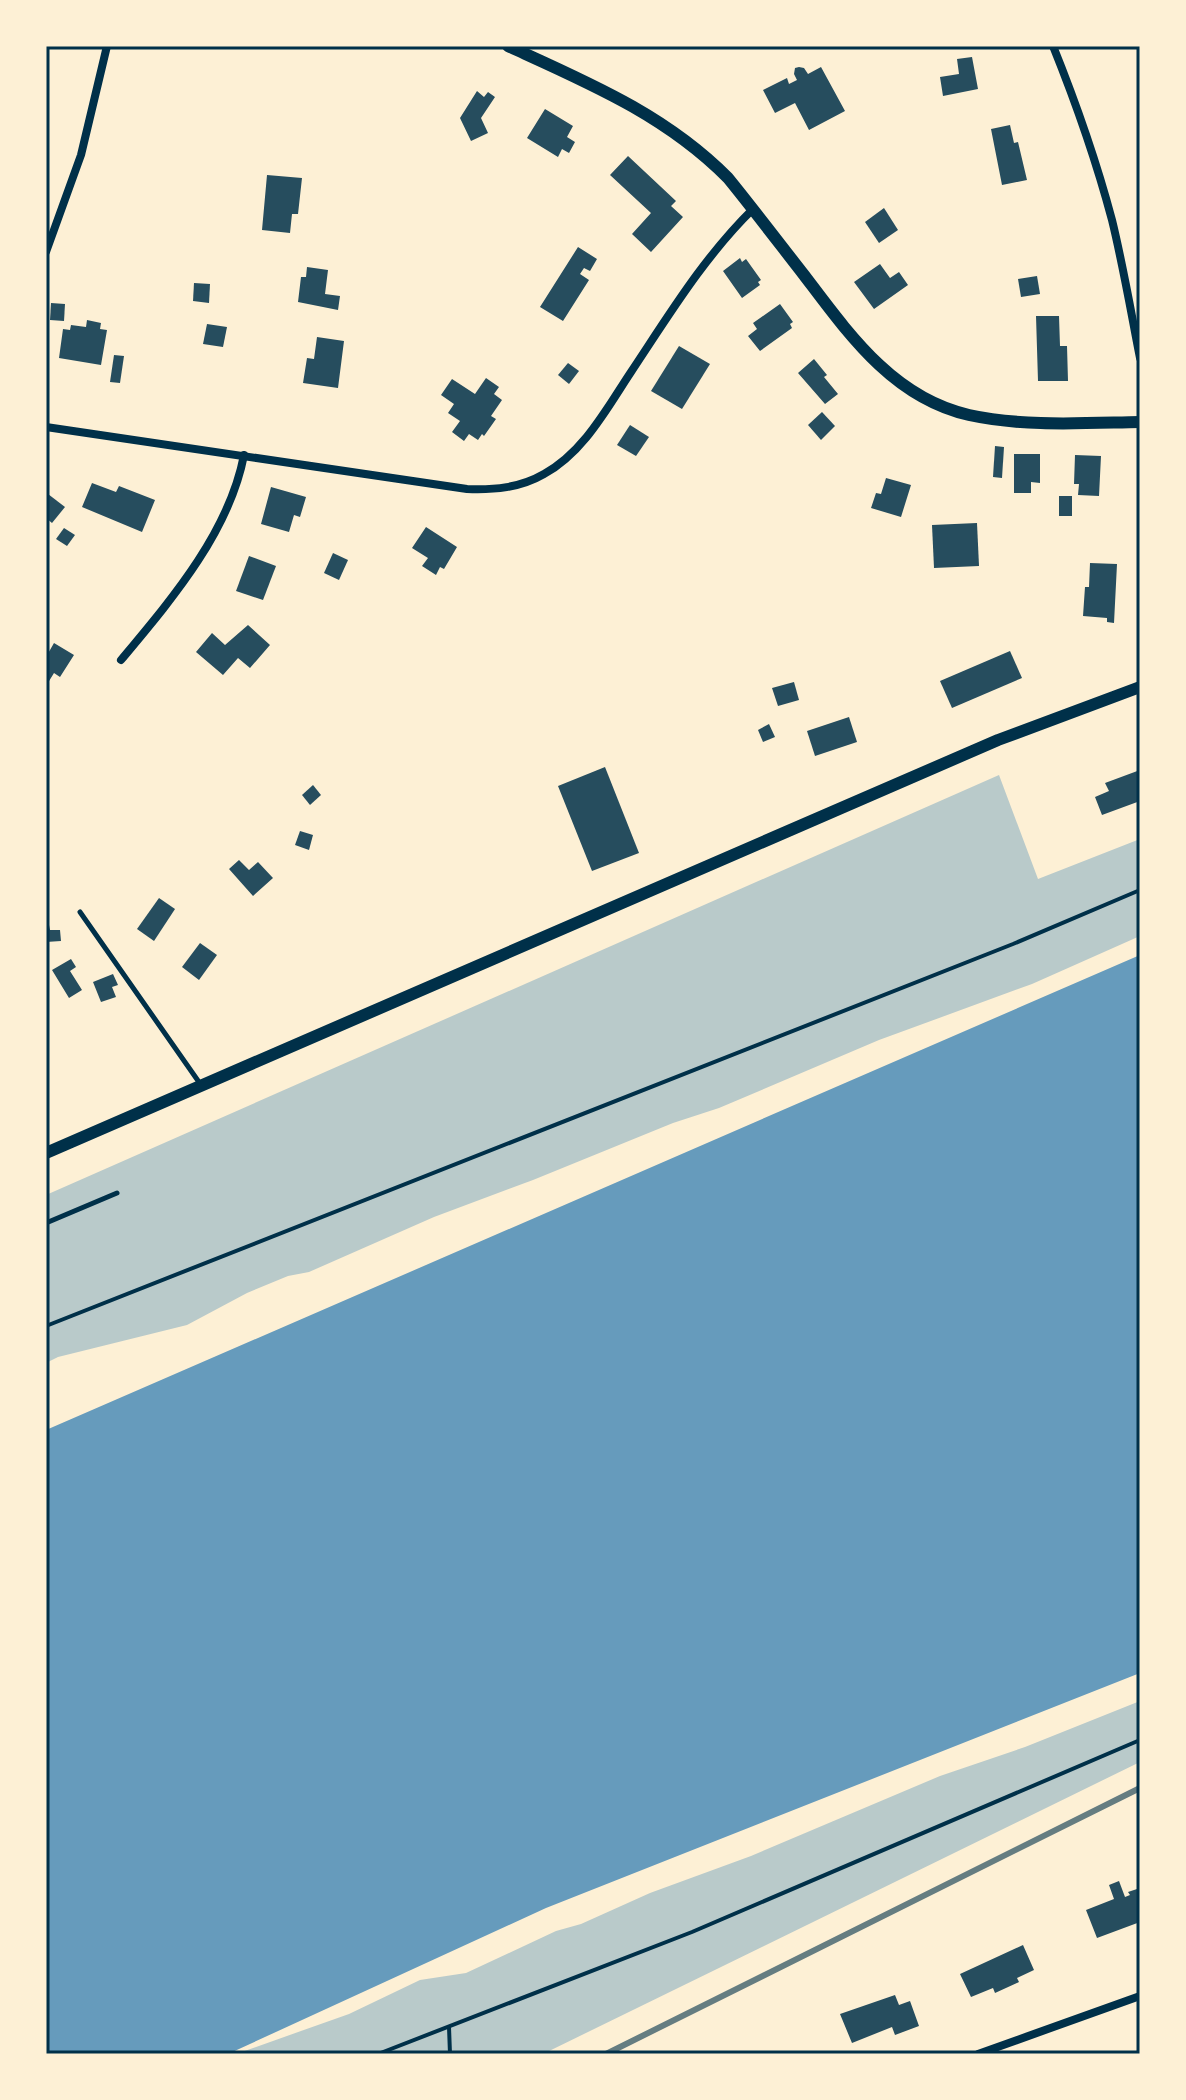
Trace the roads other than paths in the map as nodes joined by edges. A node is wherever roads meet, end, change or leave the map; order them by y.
1 (107, 46) edge
2 (508, 46) edge
3 (1053, 46) edge
4 (753, 209) junction
5 (46, 252) edge
6 (1140, 358) edge
7 (1140, 422) edge
8 (46, 427) edge
9 (244, 455) junction
10 (121, 660) dead end
11 (1140, 687) edge
12 (80, 912) dead end
13 (201, 1086) junction
14 (46, 1153) edge
15 (117, 1193) dead end
16 (46, 1223) edge
17 (1140, 1996) edge
18 (978, 2054) edge

1 - 5 street
2 - 4 street
3 - 6 street
4 - 7 street
4 - 9 street
8 - 9 street
9 - 10 street
11 - 13 street
12 - 13 lane
13 - 14 street
15 - 16 lane
17 - 18 street

